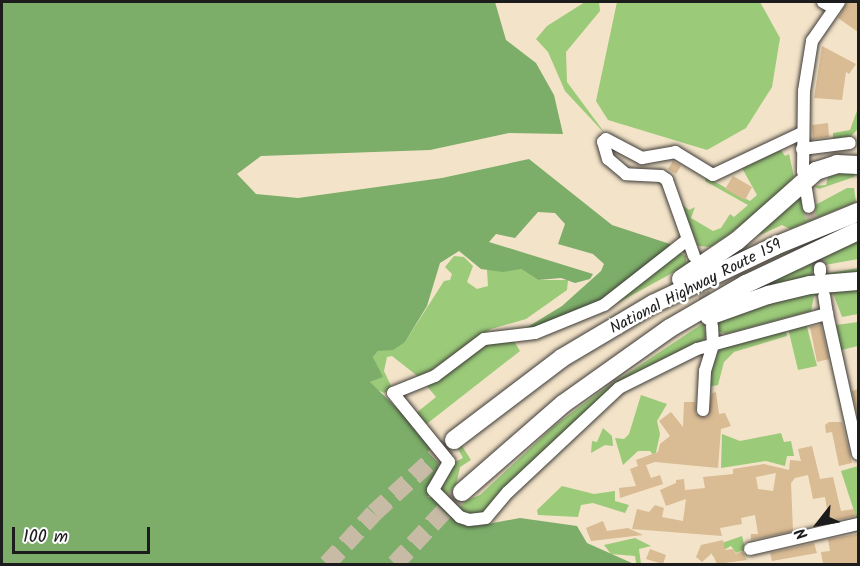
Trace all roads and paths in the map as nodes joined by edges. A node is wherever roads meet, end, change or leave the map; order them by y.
1 (832, 4) edge
2 (802, 133) junction
3 (850, 143) dead end
4 (802, 149) junction
5 (853, 164) edge
6 (803, 172) dead end
7 (806, 189) dead end
8 (809, 207) tunnel mouth
9 (855, 223) edge
10 (687, 240) junction
11 (694, 256) dead end
12 (858, 281) edge
13 (825, 296) dead end
14 (827, 314) junction
15 (712, 326) tunnel mouth
16 (713, 345) junction
17 (562, 358) junction
18 (703, 410) dead end
19 (854, 413) edge
20 (454, 440) tunnel mouth
21 (858, 454) edge
22 (488, 468) junction
23 (462, 492) tunnel mouth
24 (858, 524) edge
25 (750, 549) dead end

1 - 2 street
2 - 4 street
2 - 10 street
3 - 4 street
4 - 6 street
5 - 17 highway
7 - 8 street
9 - 17 highway, National Highway Route 159
9 - 22 highway, National Highway Route 159
10 - 11 street
10 - 16 street
12 - 22 highway
13 - 14 street
14 - 16 street
14 - 19 street
15 - 16 street
16 - 18 street
17 - 20 highway, National Highway Route 159
19 - 21 street
22 - 23 highway, National Highway Route 159
24 - 25 street

